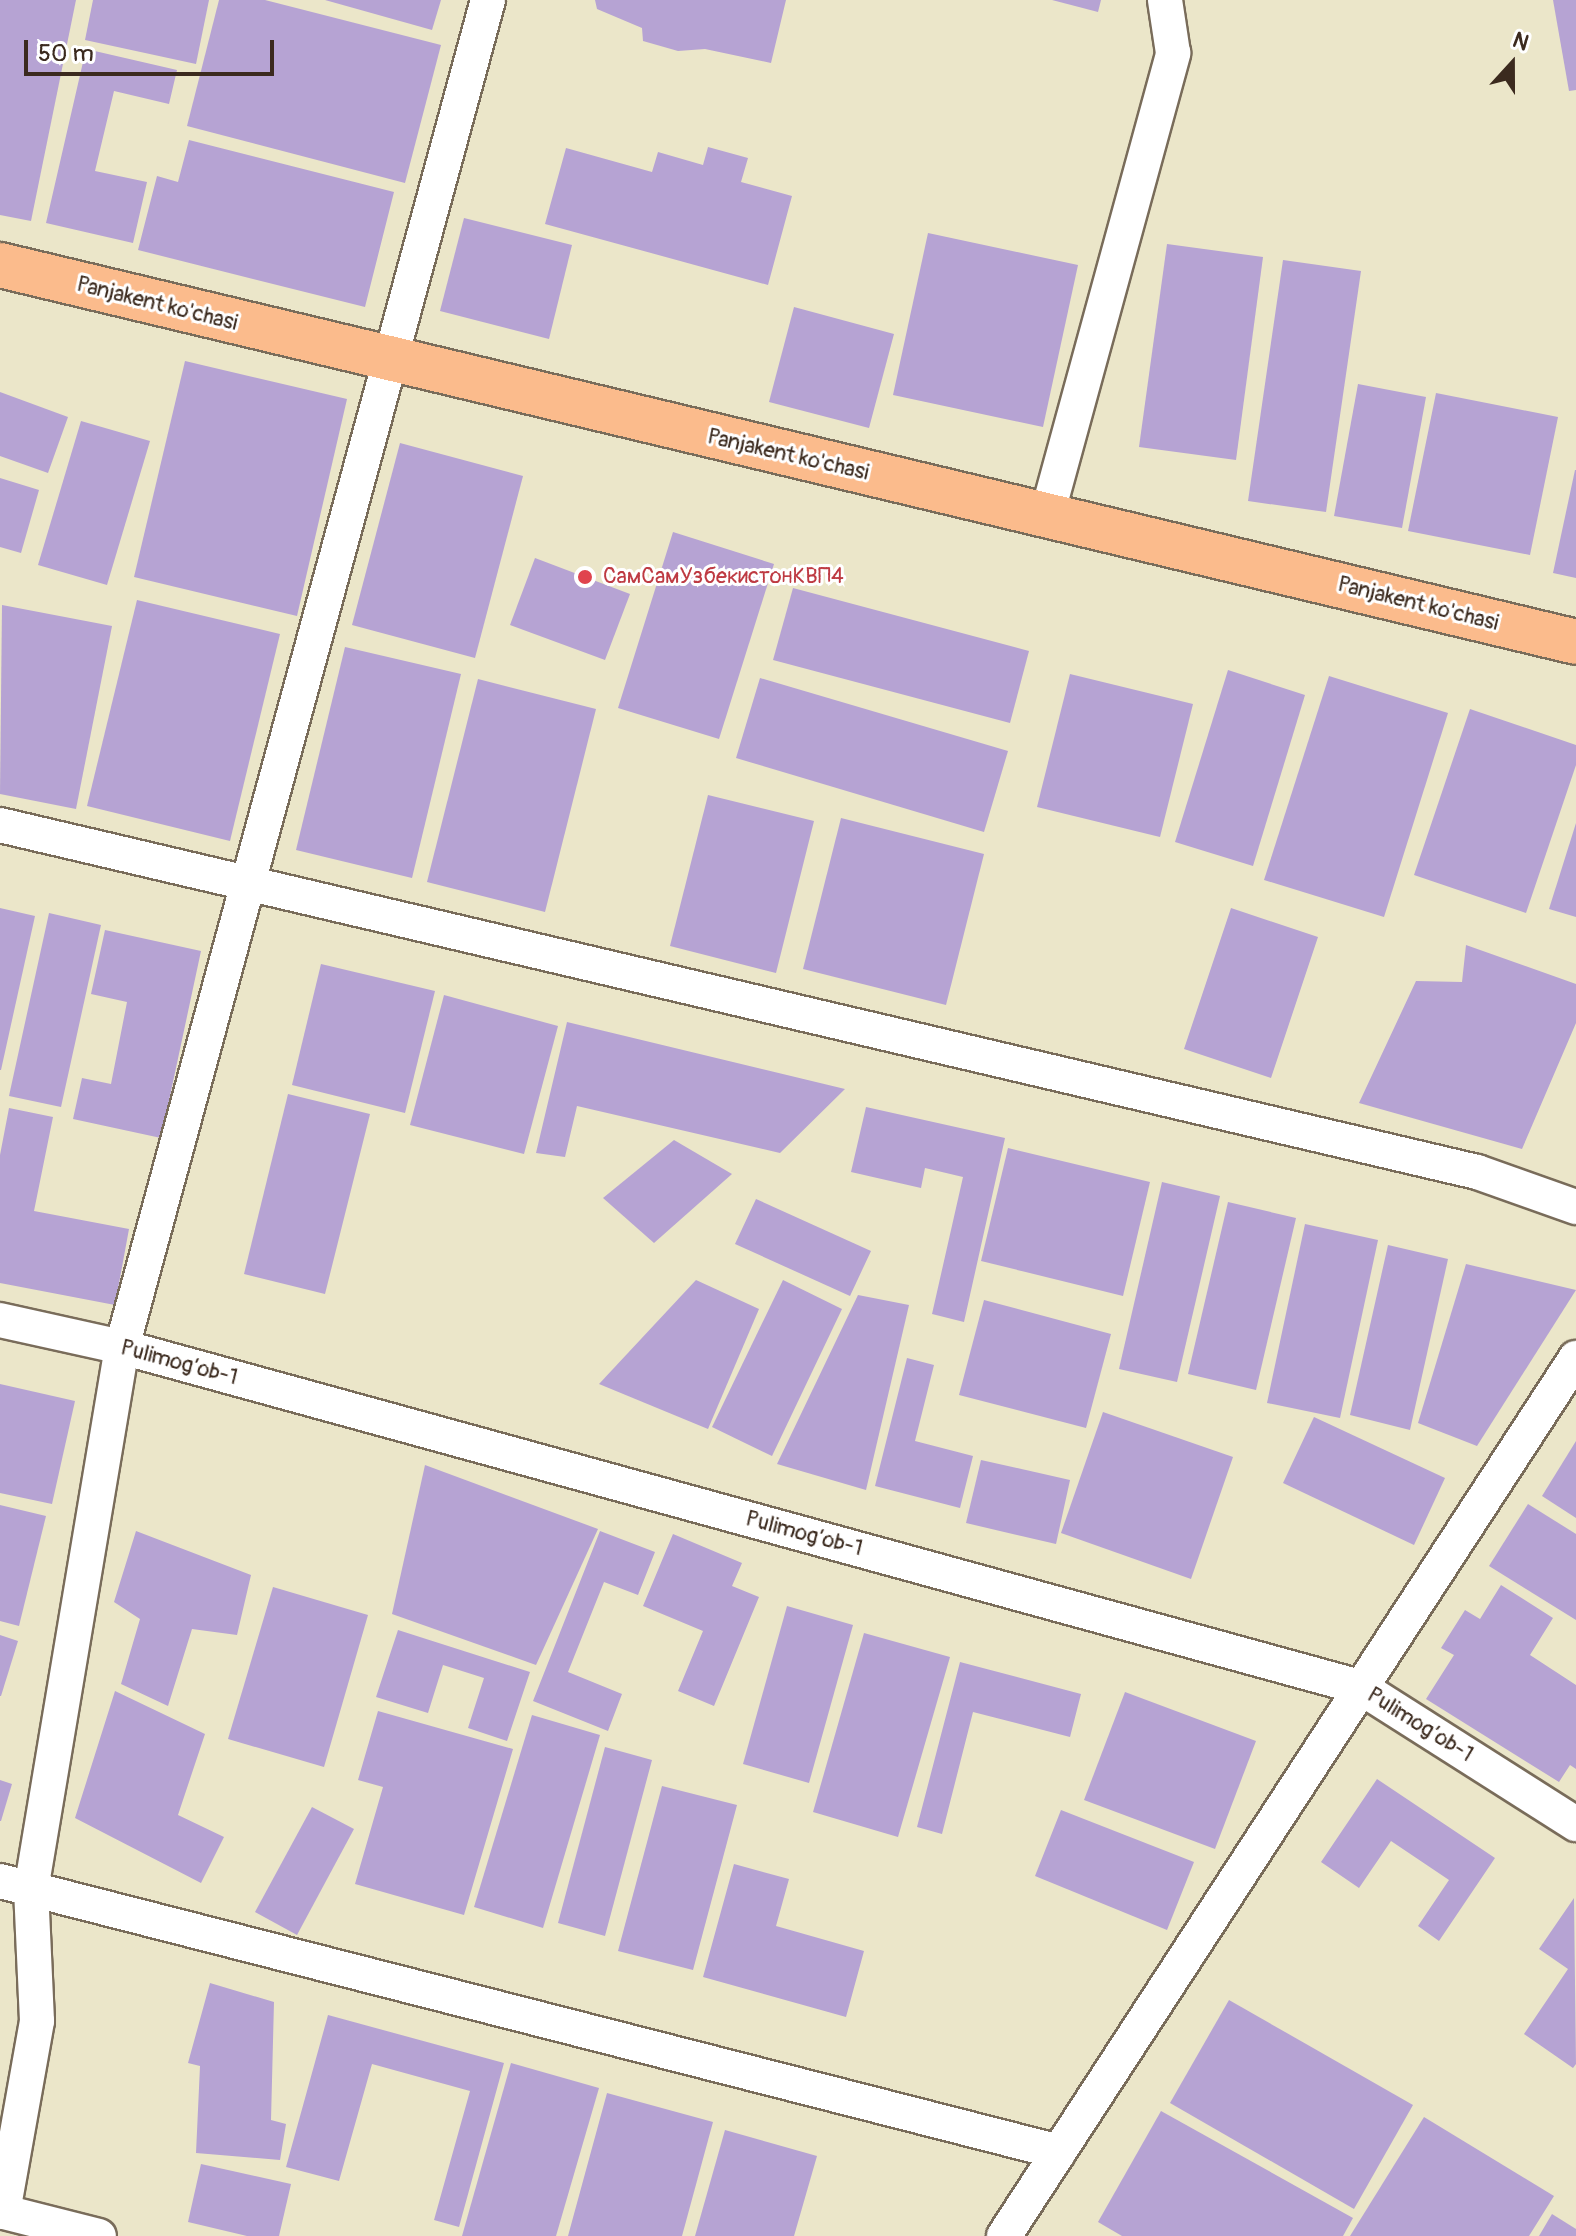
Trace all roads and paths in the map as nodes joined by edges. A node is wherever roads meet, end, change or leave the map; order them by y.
1 (488, 0) edge
2 (1165, 0) edge
3 (0, 265) edge
4 (391, 362) junction
5 (1047, 515) junction
6 (1576, 642) edge
7 (0, 825) edge
8 (243, 885) junction
9 (1576, 1207) edge
10 (0, 1320) edge
11 (122, 1347) junction
12 (1576, 1358) edge
13 (1360, 1687) junction
14 (1576, 1824) edge
15 (16, 1885) edge
16 (1059, 2152) junction
17 (1, 2211) edge
18 (99, 2236) edge
19 (1004, 2236) edge

1 - 4 street
2 - 5 street
3 - 4 main road, Panjakent ko'chasi
4 - 5 main road, Panjakent ko'chasi
4 - 8 street
5 - 6 main road, Panjakent ko'chasi
7 - 8 street
8 - 9 street
8 - 11 street
10 - 11 street, Pulimog’ob-1
11 - 13 street, Pulimog’ob-1
11 - 15 street
12 - 13 street
13 - 14 street, Pulimog’ob-1
13 - 16 street
15 - 16 street
15 - 17 street
16 - 19 street
17 - 18 street

